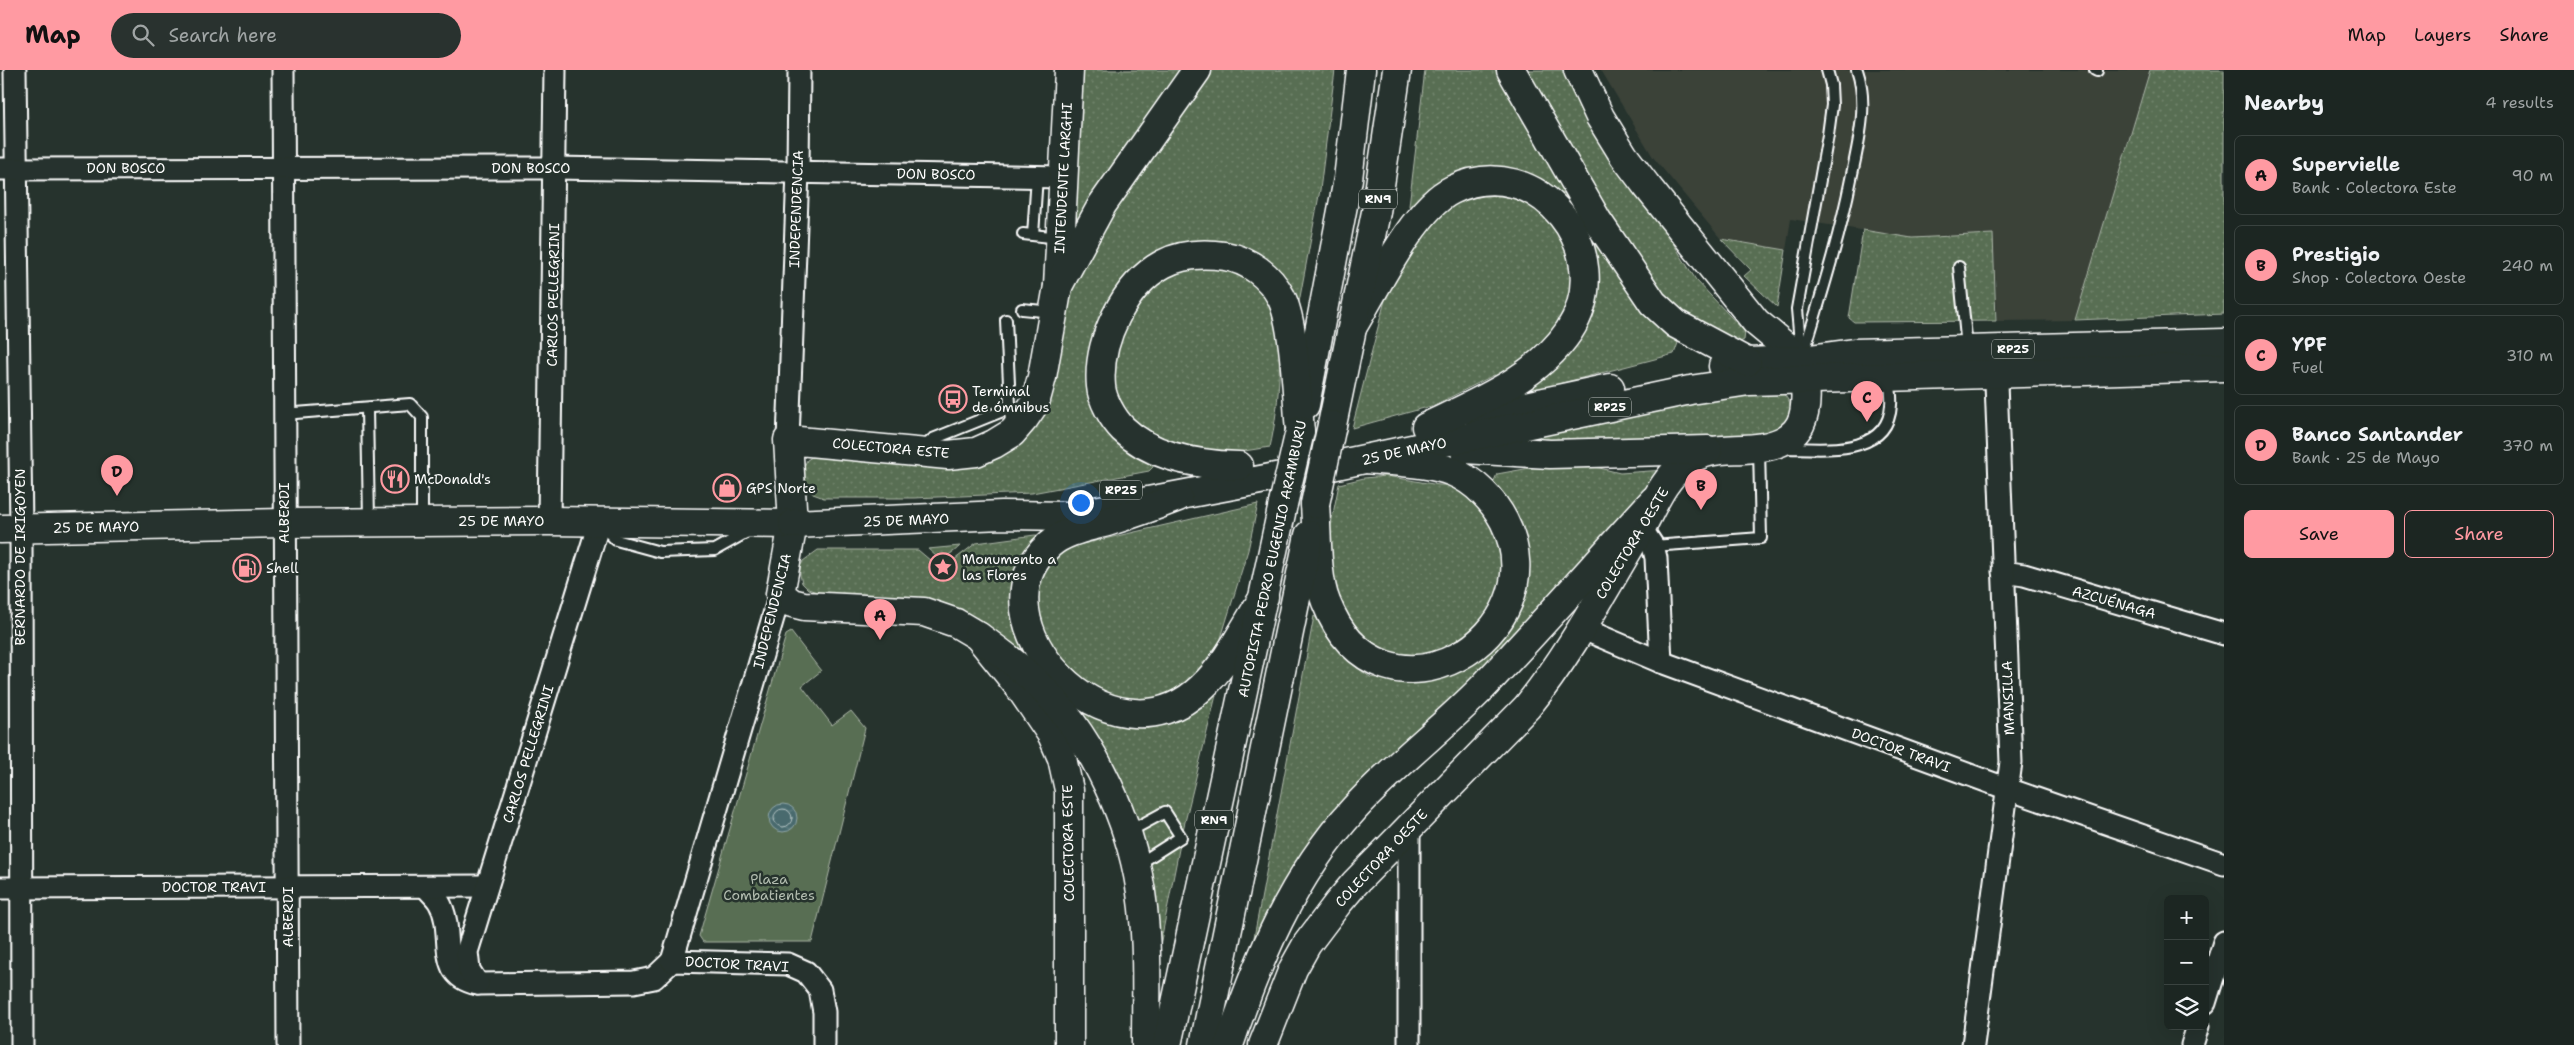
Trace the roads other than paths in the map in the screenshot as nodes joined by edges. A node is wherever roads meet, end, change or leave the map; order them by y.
1 (15, 70) edge
2 (282, 70) edge
3 (555, 70) edge
4 (799, 70) edge
5 (1069, 70) edge
6 (1197, 70) edge
7 (1361, 70) edge
8 (1397, 70) edge
9 (1511, 70) edge
10 (1578, 70) edge
11 (1827, 70) edge
12 (1856, 70) edge
13 (282, 168) junction
14 (555, 168) junction
15 (8, 169) edge
16 (798, 171) junction
17 (1050, 176) junction
18 (1061, 238) junction
19 (1959, 267) dead end
20 (1058, 286) junction
21 (1022, 308) dead end
22 (1054, 312) junction
23 (1006, 320) dead end
24 (1353, 326) junction
25 (2224, 343) edge
26 (1996, 361) junction
27 (1747, 362) junction
28 (1968, 362) junction
29 (2224, 367) edge
30 (1804, 369) junction
31 (1889, 377) junction
32 (367, 409) junction
33 (283, 414) junction
34 (1011, 421) junction
35 (1300, 432) junction
36 (1422, 438) junction
37 (788, 440) junction
38 (1758, 448) junction
39 (1708, 450) junction
40 (1367, 459) junction
41 (1239, 466) junction
42 (1178, 497) junction
43 (1654, 500) junction
44 (1315, 504) junction
45 (1002, 515) junction
46 (549, 521) junction
47 (369, 522) junction
48 (422, 522) junction
49 (284, 523) junction
50 (598, 523) junction
51 (793, 524) junction
52 (10, 529) edge
53 (1647, 537) junction
54 (2003, 572) junction
55 (780, 594) junction
56 (1264, 597) junction
57 (1581, 628) junction
58 (2224, 634) edge
59 (978, 636) junction
60 (1661, 662) junction
61 (2008, 789) junction
62 (1409, 826) junction
63 (1128, 833) junction
64 (2224, 864) edge
65 (1136, 866) junction
66 (488, 886) junction
67 (288, 887) junction
68 (426, 887) junction
69 (0, 888) edge
70 (22, 888) junction
71 (2224, 942) edge
72 (672, 961) junction
73 (478, 984) junction
74 (2209, 990) edge
75 (2197, 1030) edge
76 (22, 1045) edge
77 (288, 1045) edge
78 (824, 1045) edge
79 (1069, 1045) edge
80 (1146, 1045) edge
81 (1167, 1045) edge
82 (1204, 1045) edge
83 (1229, 1045) edge
84 (1263, 1045) edge
85 (1410, 1045) edge
86 (1973, 1045) edge
87 (2192, 1045) edge

1 - 15 street, BERNARDO DE IRIGOYEN
2 - 13 street, ALBERDI
3 - 14 street, CARLOS PELLEGRINI
4 - 16 street, INDEPENDENCIA
5 - 17 main road, INTENDENTE LARGHI
6 - 20 main road
7 - 35 main road, AUTOPISTA PEDRO EUGENIO ARAMBURU / RN9
8 - 24 main road, RN9
9 - 27 main road
10 - 30 main road
11 - 30 lane
12 - 30 lane
13 - 14 street, DON BOSCO
13 - 15 street, DON BOSCO
13 - 33 street, ALBERDI
14 - 16 street, DON BOSCO
14 - 46 street, CARLOS PELLEGRINI
15 - 52 street, BERNARDO DE IRIGOYEN
16 - 17 street, DON BOSCO
16 - 37 street, INDEPENDENCIA
17 - 18 main road, INTENDENTE LARGHI
17 - 18 lane
18 - 20 main road, INTENDENTE LARGHI
19 - 28 lane
20 - 22 main road, COLECTORA ESTE
21 - 22 lane
22 - 34 main road, COLECTORA ESTE
23 - 34 lane
24 - 36 main road
24 - 44 main road, RN9, bridge
25 - 26 main road, RP25
26 - 28 main road, RP25
26 - 29 main road, RP25
26 - 54 street, MANSILLA
27 - 30 main road, 25 DE MAYO / RP25
27 - 36 main road, 25 DE MAYO / RP25
28 - 30 main road, RP25
28 - 31 main road, RP25
30 - 31 main road, RP25
30 - 36 main road, 25 DE MAYO / RP25
30 - 38 main road, COLECTORA OESTE
31 - 38 lane
32 - 33 lane
32 - 47 lane
32 - 48 lane
33 - 49 street, ALBERDI
34 - 37 main road, COLECTORA ESTE
35 - 41 main road
35 - 56 main road, AUTOPISTA PEDRO EUGENIO ARAMBURU / RN9, bridge
36 - 39 main road
36 - 40 main road, 25 DE MAYO / RP25
36 - 41 main road, 25 DE MAYO / RP25
37 - 51 main road, INDEPENDENCIA
38 - 39 main road, COLECTORA OESTE
38 - 53 lane
39 - 43 main road, COLECTORA OESTE
40 - 42 main road, 25 DE MAYO / RP25
40 - 44 main road
41 - 45 main road, 25 DE MAYO / RP25
42 - 45 main road, 25 DE MAYO / RP25
42 - 56 main road
43 - 53 main road, COLECTORA OESTE
43 - 83 main road
44 - 82 main road, RN9
45 - 51 main road, 25 DE MAYO / RP25
46 - 48 main road, 25 DE MAYO / RP25
46 - 50 main road, 25 DE MAYO / RP25
47 - 48 main road, 25 DE MAYO / RP25
47 - 49 main road, 25 DE MAYO / RP25
49 - 52 main road, 25 DE MAYO / RP25
49 - 67 street, ALBERDI
50 - 51 main road, 25 DE MAYO / RP25
50 - 66 street, CARLOS PELLEGRINI
51 - 55 main road, INDEPENDENCIA
52 - 70 street, BERNARDO DE IRIGOYEN
53 - 57 main road, COLECTORA OESTE
53 - 60 street
54 - 58 street, AZCUÉNAGA
54 - 61 street, MANSILLA
55 - 59 main road, COLECTORA ESTE
55 - 72 street, INDEPENDENCIA
56 - 81 main road, AUTOPISTA PEDRO EUGENIO ARAMBURU / RN9
57 - 60 street, DOCTOR TRAVI
57 - 62 main road, COLECTORA OESTE
59 - 63 main road
59 - 79 main road, COLECTORA ESTE
60 - 61 street, DOCTOR TRAVI
61 - 64 street, DOCTOR TRAVI
61 - 86 street, MANSILLA
62 - 84 main road, COLECTORA OESTE
62 - 85 street
63 - 65 main road
63 - 65 lane
65 - 80 main road
66 - 68 street, DOCTOR TRAVI
66 - 73 street, CARLOS PELLEGRINI
67 - 68 street, DOCTOR TRAVI
67 - 70 street, DOCTOR TRAVI
67 - 77 street, ALBERDI
68 - 73 street
69 - 70 street, DOCTOR TRAVI
70 - 76 street, BERNARDO DE IRIGOYEN
71 - 74 street
72 - 73 street, DOCTOR TRAVI
72 - 78 street, DOCTOR TRAVI
75 - 87 street

